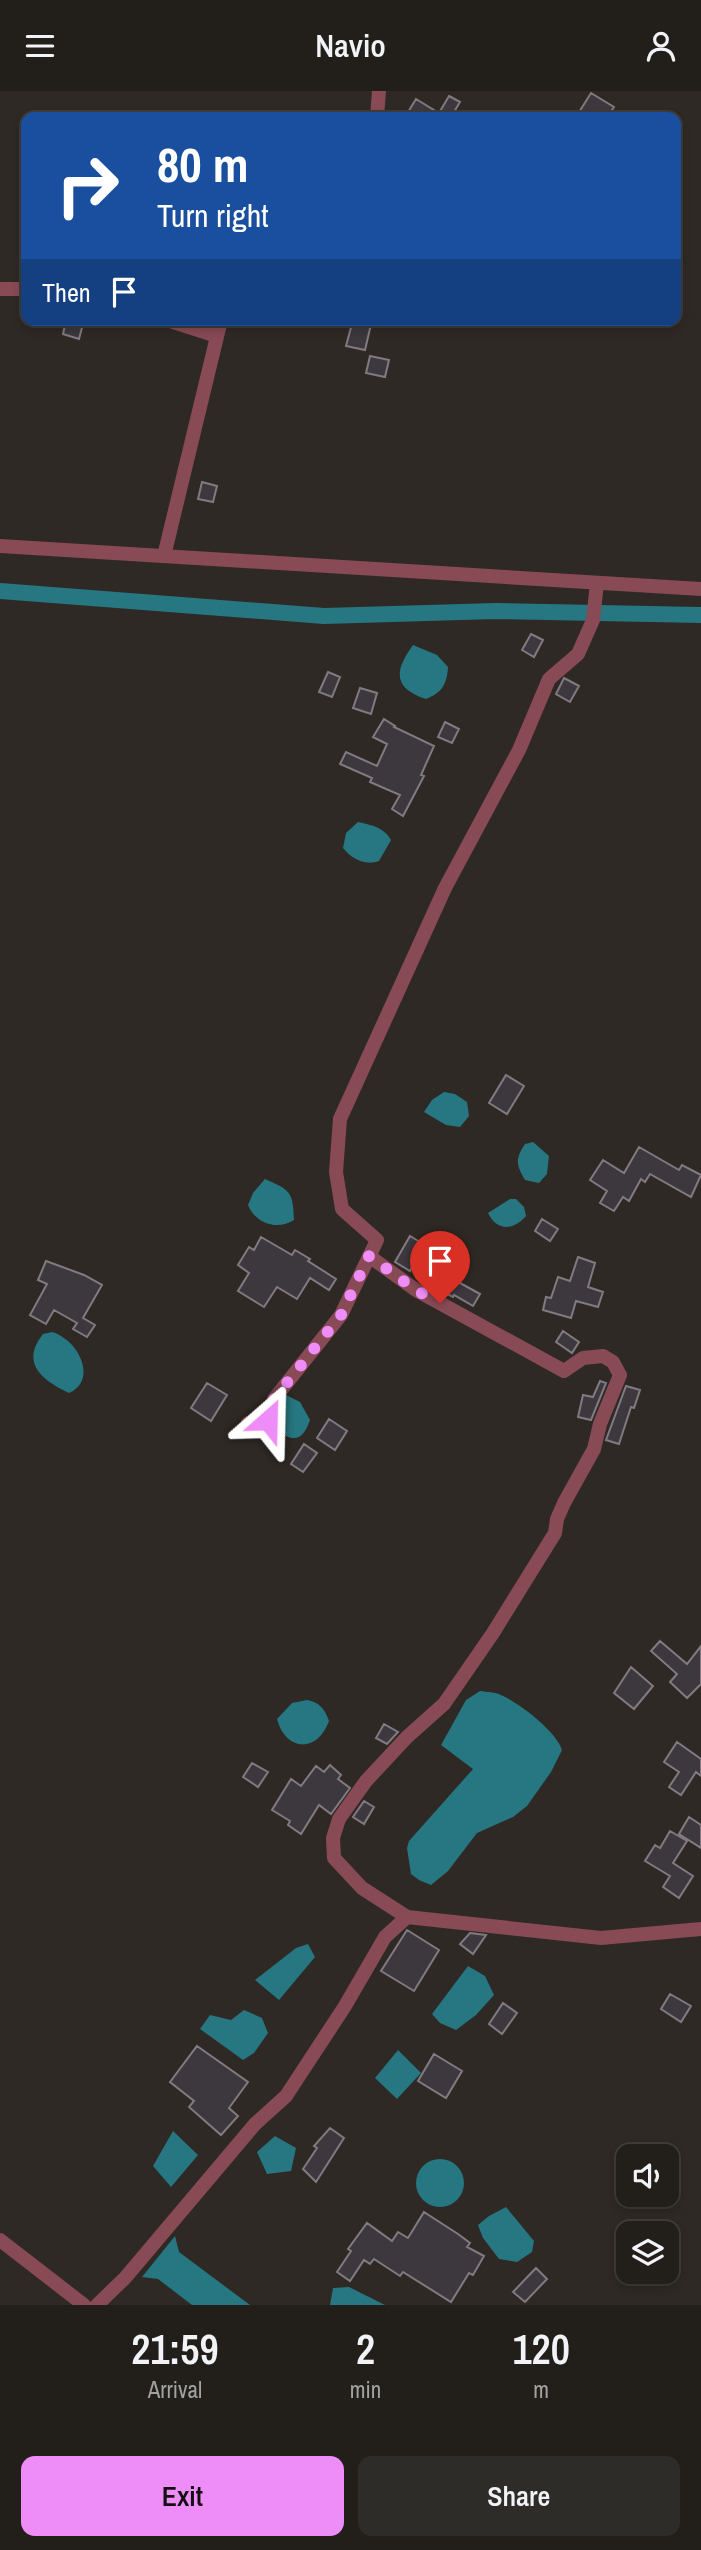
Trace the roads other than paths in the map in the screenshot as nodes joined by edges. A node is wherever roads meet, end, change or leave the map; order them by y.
1 (379, 91) edge
2 (377, 112) edge
3 (0, 289) edge
4 (21, 289) edge
5 (185, 326) edge
6 (220, 326) edge
7 (218, 337) junction
8 (0, 546) edge
9 (164, 556) junction
10 (597, 587) junction
11 (701, 589) edge
12 (369, 1256) junction
13 (248, 1423) dead end
14 (407, 1917) junction
15 (701, 1929) edge
16 (0, 2240) edge
17 (84, 2305) edge
18 (97, 2305) edge

1 - 2 street
3 - 4 street
5 - 7 street
6 - 7 street
7 - 9 street
8 - 9 street
9 - 10 street
10 - 11 street
10 - 12 street
12 - 13 street
12 - 14 street
14 - 15 street
14 - 18 street
16 - 17 street

